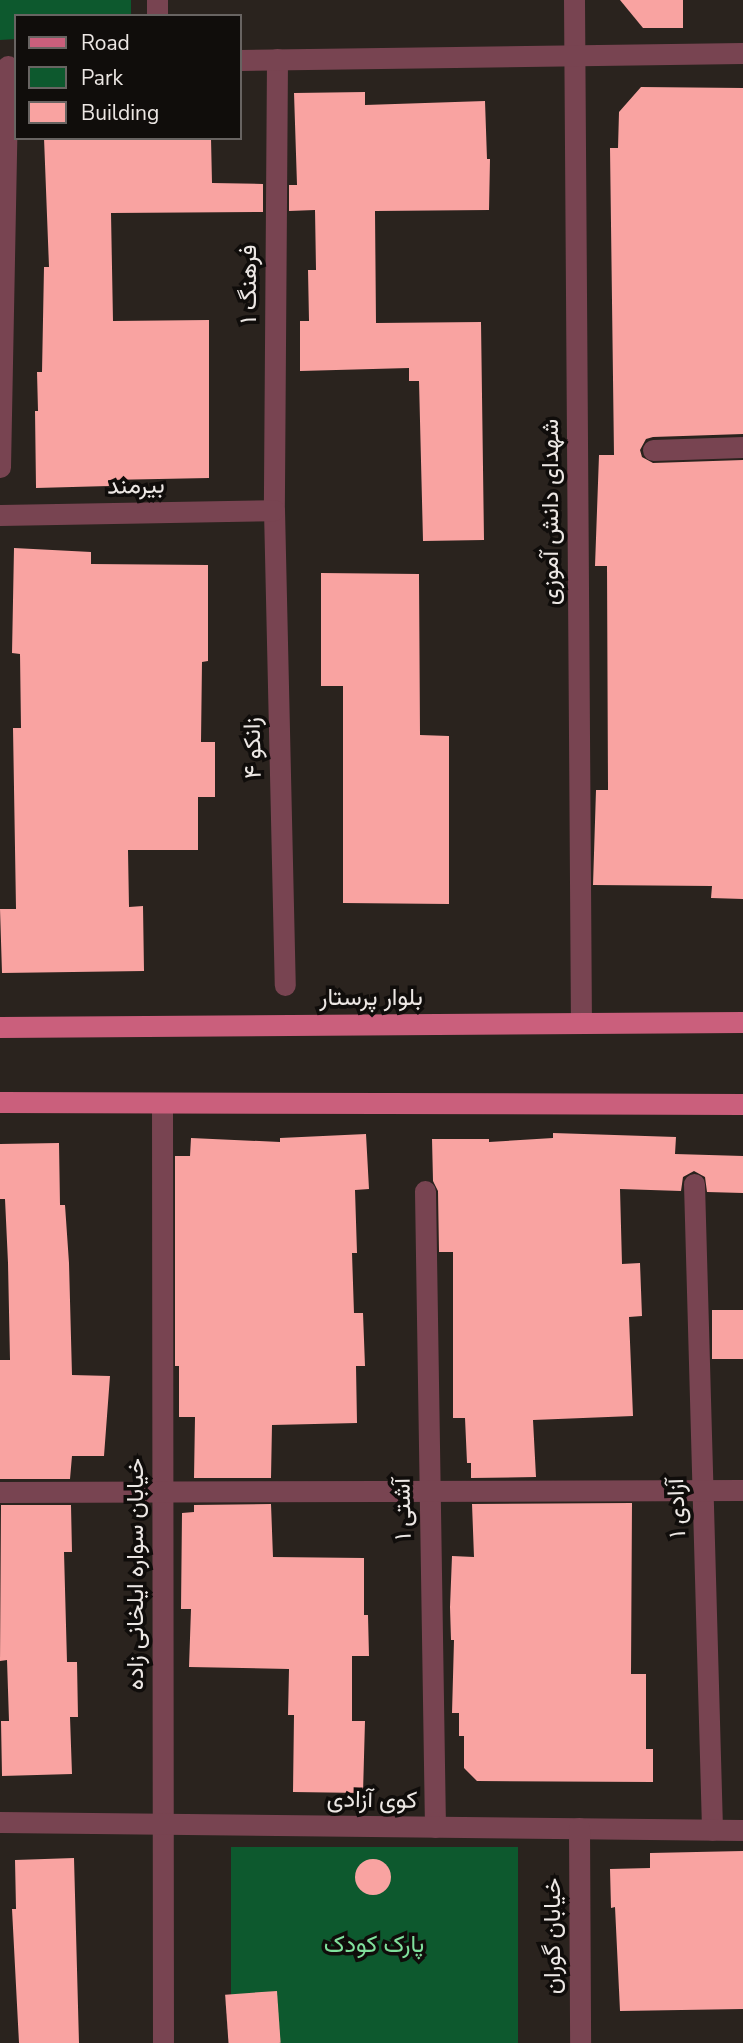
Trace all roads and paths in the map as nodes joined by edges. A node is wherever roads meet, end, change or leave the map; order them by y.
1 (574, 0) edge
2 (574, 53) junction
3 (743, 53) edge
4 (277, 59) junction
5 (242, 60) edge
6 (8, 66) edge
7 (2, 276) edge
8 (743, 447) edge
9 (653, 450) dead end
10 (0, 467) edge
11 (274, 510) junction
12 (0, 515) edge
13 (285, 985) dead end
14 (743, 1022) edge
15 (581, 1024) junction
16 (0, 1027) edge
17 (0, 1102) edge
18 (162, 1104) junction
19 (743, 1104) edge
20 (694, 1184) dead end
21 (425, 1191) dead end
22 (703, 1490) junction
23 (743, 1490) edge
24 (429, 1491) junction
25 (0, 1492) edge
26 (162, 1492) junction
27 (0, 1822) edge
28 (162, 1824) junction
29 (435, 1827) junction
30 (579, 1828) junction
31 (712, 1830) junction
32 (743, 1830) edge
33 (163, 2043) edge
34 (580, 2043) edge

1 - 2 street, شهدای دانش آموزی
2 - 3 street
2 - 4 street
2 - 15 street, شهدای دانش آموزی
4 - 5 street
4 - 11 street, فرهنگ ۱
6 - 7 street
7 - 10 street
8 - 9 street
11 - 12 street, بیرمند
11 - 13 street, زانکو ۴
14 - 15 main road, بلوار پرستار
15 - 16 main road, بلوار پرستار
17 - 18 main road
18 - 19 main road
18 - 26 street, خیابان سواره ایلخانی زاده
20 - 22 street, آزادی ۱
21 - 24 street, آشتی ۱
22 - 23 street
22 - 24 street
22 - 31 street, آزادی ۱
24 - 26 street
24 - 29 street, آشتی ۱
25 - 26 street
26 - 28 street, خیابان سواره ایلخانی زاده
27 - 28 street, کوی آزادی
28 - 29 street, کوی آزادی
28 - 33 street, خیابان سواره ایلخانی زاده
29 - 30 street, کوی آزادی
30 - 31 street, کوی آزادی
30 - 34 street, خیابان گوران
31 - 32 street, کوی آزادی

